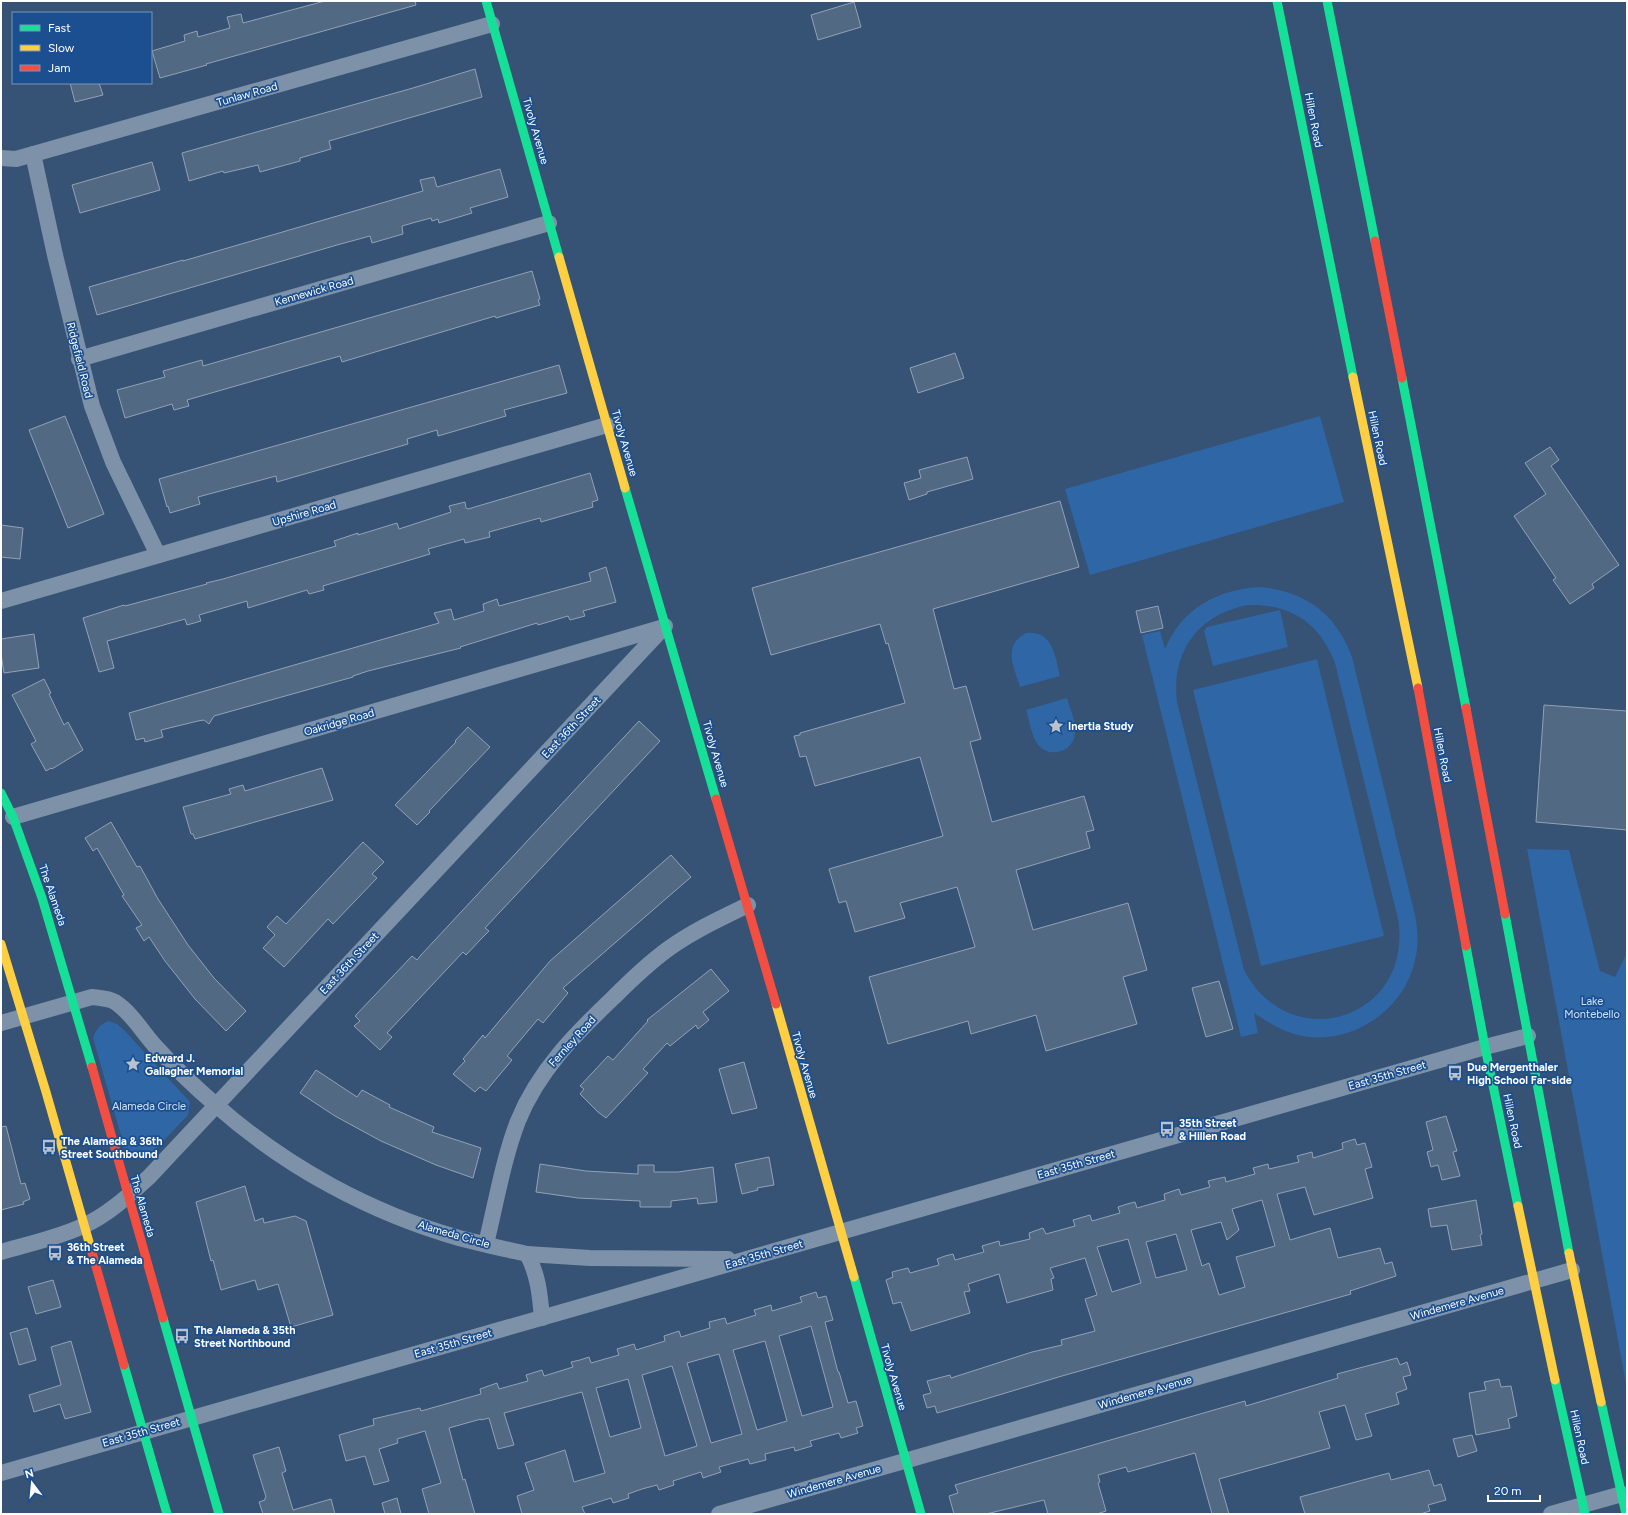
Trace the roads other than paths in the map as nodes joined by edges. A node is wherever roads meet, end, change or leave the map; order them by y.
1 (486, 1) edge
2 (1277, 1) edge
3 (1328, 1) edge
4 (492, 24) junction
5 (33, 154) junction
6 (1, 158) edge
7 (549, 223) junction
8 (79, 359) junction
9 (607, 425) junction
10 (158, 555) junction
11 (1, 601) edge
12 (665, 626) junction
13 (1, 793) edge
14 (12, 817) junction
15 (748, 905) junction
16 (1, 944) edge
17 (74, 1002) junction
18 (24, 1016) junction
19 (1, 1023) edge
20 (1528, 1036) junction
21 (1485, 1046) junction
22 (216, 1106) junction
23 (128, 1196) junction
24 (84, 1226) junction
25 (840, 1232) junction
26 (486, 1244) junction
27 (1, 1252) edge
28 (527, 1254) junction
29 (747, 1258) junction
30 (1572, 1270) junction
31 (1533, 1281) junction
32 (542, 1318) junction
33 (192, 1418) junction
34 (143, 1432) junction
35 (905, 1461) junction
36 (1, 1473) edge
37 (1622, 1494) junction
38 (1584, 1509) edge
39 (167, 1514) edge
40 (219, 1514) edge
41 (719, 1514) edge
42 (921, 1514) edge
43 (1551, 1514) edge
44 (1626, 1514) edge

1 - 4 main road, Tivoly Avenue
2 - 21 main road, Hillen Road
3 - 20 main road
4 - 5 street, Tunlaw Road
4 - 7 main road, Tivoly Avenue
5 - 6 street, Tunlaw Road
5 - 8 street, Ridgefield Road
7 - 8 street, Kennewick Road
7 - 9 main road, Tivoly Avenue
8 - 10 street, Ridgefield Road
9 - 10 street, Upshire Road
9 - 12 main road, Tivoly Avenue
10 - 11 street, Upshire Road
12 - 14 street, Oakridge Road
12 - 15 main road, Tivoly Avenue
12 - 22 street, East 36th Street
13 - 14 main road, The Alameda
14 - 17 main road, The Alameda
15 - 25 main road, Tivoly Avenue
15 - 26 street, Fernley Road
16 - 18 main road
17 - 18 street, Alameda Circle
17 - 22 street, Alameda Circle
17 - 23 main road, The Alameda
18 - 19 street, Alameda Circle
18 - 24 main road
20 - 21 street, East 35th Street
20 - 30 main road
21 - 25 street, East 35th Street
21 - 31 main road, Hillen Road
22 - 23 street, East 36th Street
22 - 26 street, Alameda Circle
23 - 24 street, East 36th Street
23 - 33 main road, The Alameda
24 - 27 street, East 36th Street
24 - 34 main road
25 - 29 street, East 35th Street
25 - 35 main road, Tivoly Avenue
26 - 28 street, Alameda Circle
28 - 29 street, Alameda Circle
28 - 32 street
29 - 32 street, East 35th Street
30 - 31 street, Windemere Avenue
30 - 37 main road
31 - 35 street, Windemere Avenue
31 - 38 main road, Hillen Road
32 - 33 street, East 35th Street
33 - 34 street, East 35th Street
33 - 40 main road, The Alameda
34 - 36 street, East 35th Street
34 - 39 main road
35 - 41 street, Windemere Avenue
35 - 42 main road, Tivoly Avenue
37 - 38 street
37 - 44 main road
38 - 43 street

